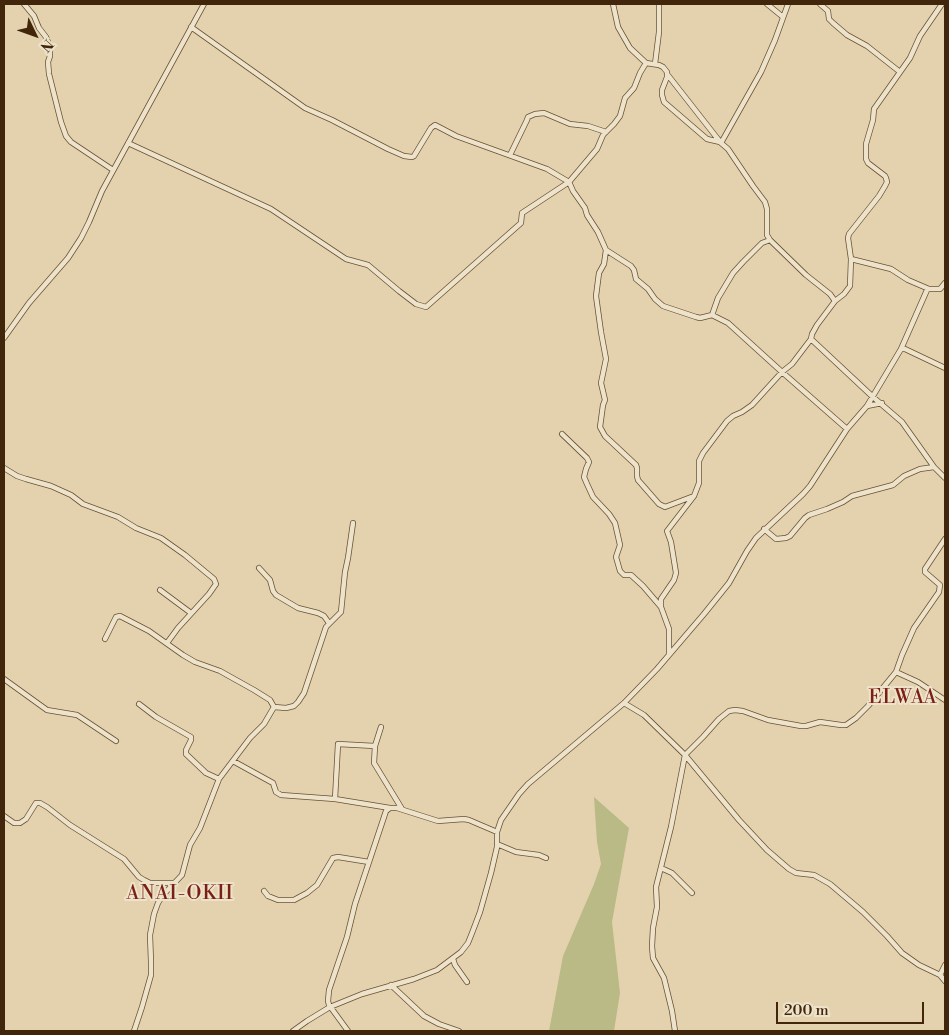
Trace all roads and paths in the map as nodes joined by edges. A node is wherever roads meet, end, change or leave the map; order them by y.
1 (24, 4) edge
2 (204, 4) edge
3 (613, 4) edge
4 (659, 4) edge
5 (767, 4) edge
6 (788, 4) edge
7 (820, 4) edge
8 (942, 4) edge
9 (783, 17) junction
10 (191, 27) junction
11 (646, 63) junction
12 (655, 64) junction
13 (900, 72) junction
14 (667, 74) junction
15 (606, 132) junction
16 (128, 143) junction
17 (721, 143) junction
18 (510, 155) junction
19 (113, 170) junction
20 (570, 182) junction
21 (770, 240) junction
22 (606, 250) junction
23 (851, 259) junction
24 (945, 283) edge
25 (929, 289) junction
26 (835, 301) junction
27 (712, 315) junction
28 (4, 338) edge
29 (811, 339) junction
30 (902, 349) junction
31 (945, 368) edge
32 (782, 372) junction
33 (873, 396) junction
34 (882, 403) junction
35 (866, 406) junction
36 (847, 429) junction
37 (562, 434) dead end
38 (934, 467) junction
39 (4, 468) edge
40 (945, 478) edge
41 (694, 496) junction
42 (352, 524) dead end
43 (764, 529) junction
44 (945, 539) edge
45 (259, 568) dead end
46 (160, 590) dead end
47 (660, 608) junction
48 (191, 613) junction
49 (329, 623) junction
50 (105, 639) dead end
51 (167, 643) junction
52 (669, 654) junction
53 (896, 672) junction
54 (4, 679) edge
55 (945, 700) edge
56 (624, 703) junction
57 (139, 704) dead end
58 (274, 707) junction
59 (381, 727) dead end
60 (116, 741) dead end
61 (375, 746) junction
62 (685, 755) junction
63 (233, 761) junction
64 (219, 779) junction
65 (335, 799) junction
66 (390, 808) junction
67 (402, 809) junction
68 (4, 816) edge
69 (497, 832) junction
70 (497, 844) junction
71 (546, 858) dead end
72 (369, 862) junction
73 (661, 868) junction
74 (175, 883) junction
75 (264, 891) dead end
76 (692, 893) dead end
77 (453, 959) junction
78 (945, 965) edge
79 (940, 975) junction
80 (945, 981) edge
81 (467, 982) dead end
82 (392, 985) junction
83 (330, 1008) junction
84 (134, 1031) edge
85 (293, 1031) edge
86 (348, 1031) edge
87 (459, 1031) edge
88 (675, 1031) edge

1 - 19 street
2 - 10 street
3 - 11 street
4 - 12 street
5 - 9 street
6 - 9 street
7 - 13 street
8 - 13 street
9 - 17 street
10 - 16 street
10 - 18 street
11 - 12 street
11 - 15 street
12 - 14 street
13 - 23 street
14 - 17 street
14 - 17 street
15 - 18 street
15 - 20 street
16 - 19 street
16 - 20 street
17 - 21 street
18 - 20 street
19 - 28 street
20 - 22 street
21 - 26 street
21 - 27 street
22 - 27 street
22 - 41 street
23 - 25 street
23 - 26 street
24 - 25 street
25 - 30 street
26 - 29 street
27 - 32 street
29 - 32 street
29 - 33 street
30 - 31 street
30 - 33 street
32 - 36 street
32 - 41 street
33 - 34 street
33 - 35 street
34 - 35 street
34 - 38 street
35 - 36 street
36 - 43 street
37 - 47 street
38 - 40 street
38 - 43 street
39 - 48 street
41 - 47 street
42 - 49 street
43 - 52 street
44 - 53 street
45 - 49 street
46 - 48 street
47 - 52 street
48 - 51 street
49 - 58 street
50 - 51 street
51 - 58 street
52 - 56 street
53 - 55 street
53 - 62 street
54 - 60 street
56 - 62 street
56 - 69 street
57 - 64 street
58 - 63 street
59 - 61 street
61 - 65 street
61 - 67 street
62 - 73 street
62 - 79 street
63 - 64 street
63 - 65 street
64 - 74 street
65 - 66 street
66 - 67 street
66 - 72 street
67 - 69 street
68 - 74 street
69 - 70 street
70 - 71 street
70 - 77 street
72 - 75 street
72 - 83 street
73 - 76 street
73 - 88 street
74 - 84 street
77 - 81 street
77 - 82 street
78 - 79 street
79 - 80 street
82 - 83 street
82 - 87 street
83 - 85 street
83 - 86 street

